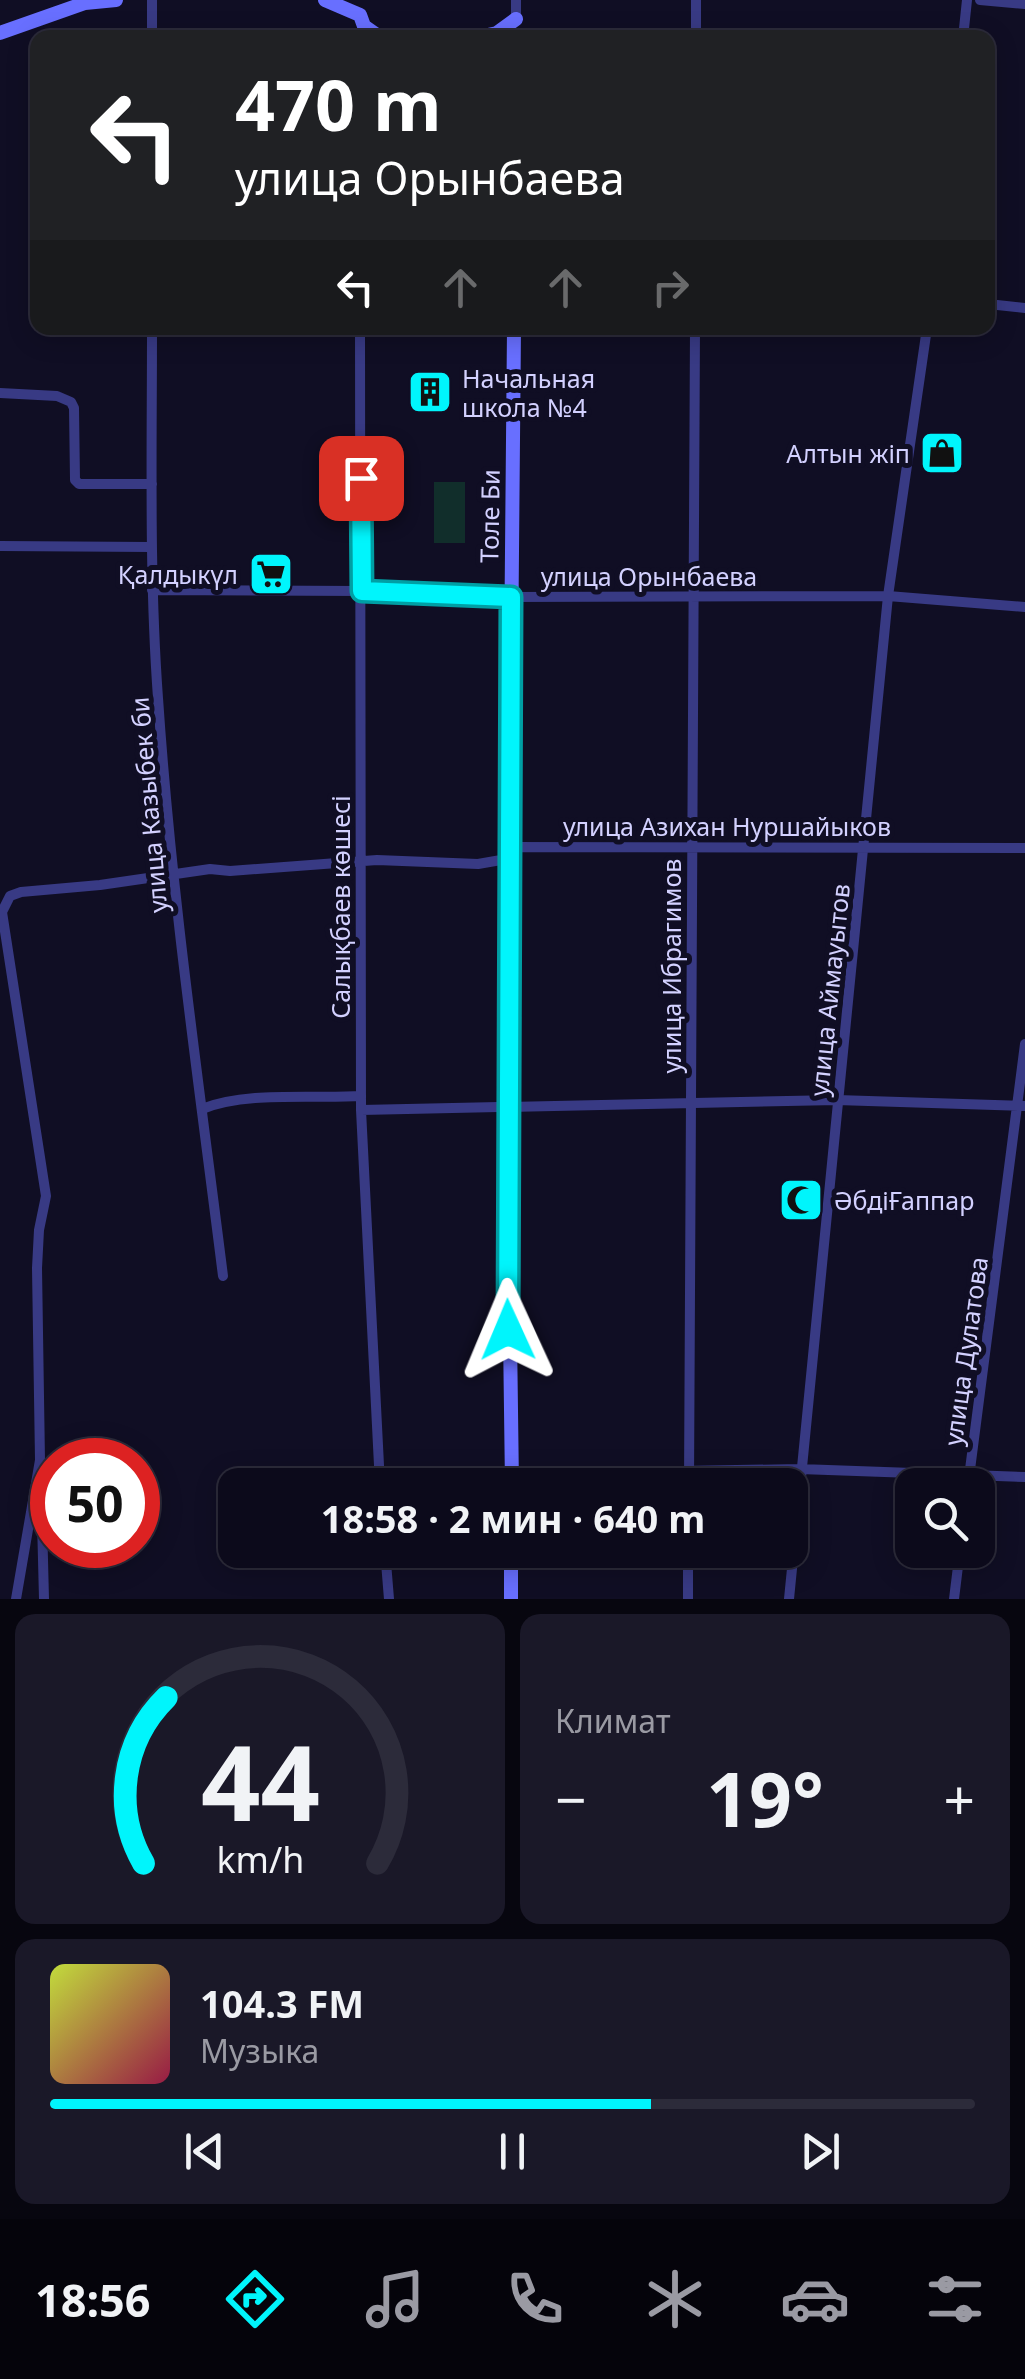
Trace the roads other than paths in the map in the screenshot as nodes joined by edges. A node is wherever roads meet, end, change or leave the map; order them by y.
1 (116, 0) edge
2 (152, 0) edge
3 (325, 0) edge
4 (532, 0) edge
5 (696, 0) edge
6 (967, 0) edge
7 (980, 0) edge
8 (1025, 4) edge
9 (516, 8) edge
10 (362, 19) edge
11 (152, 30) edge
12 (499, 30) edge
13 (696, 30) edge
14 (963, 30) edge
15 (0, 33) edge
16 (995, 305) edge
17 (1025, 308) edge
18 (152, 335) edge
19 (360, 335) edge
20 (514, 335) edge
21 (695, 335) edge
22 (926, 335) edge
23 (0, 393) edge
24 (152, 484) junction
25 (0, 546) edge
26 (151, 548) junction
27 (152, 590) junction
28 (362, 591) junction
29 (695, 595) junction
30 (888, 596) junction
31 (511, 597) junction
32 (1025, 607) edge
33 (864, 845) junction
34 (692, 846) junction
35 (509, 847) junction
36 (1025, 848) edge
37 (358, 864) junction
38 (172, 875) junction
39 (1025, 1044) edge
40 (361, 1096) junction
41 (838, 1100) junction
42 (691, 1104) junction
43 (1022, 1106) edge
44 (202, 1109) junction
45 (507, 1109) junction
46 (361, 1110) junction
47 (224, 1276) dead end
48 (40, 1438) edge
49 (380, 1468) edge
50 (512, 1468) edge
51 (689, 1468) edge
52 (800, 1468) edge
53 (970, 1468) edge
54 (808, 1470) edge
55 (895, 1475) edge
56 (1025, 1478) edge
57 (995, 1479) edge
58 (30, 1518) edge
59 (43, 1568) edge
60 (386, 1568) edge
61 (512, 1568) edge
62 (688, 1568) edge
63 (791, 1568) edge
64 (958, 1568) edge
65 (16, 1599) edge
66 (44, 1599) edge
67 (389, 1599) edge
68 (511, 1599) edge
69 (688, 1599) edge
70 (788, 1599) edge
71 (954, 1599) edge

1 - 15 main road
2 - 11 street
3 - 10 main road
4 - 9 street
5 - 13 street
6 - 14 street
7 - 8 street
9 - 12 main road
16 - 17 street
18 - 24 street, улица Казыбек би
19 - 28 street, Салықбаев көшесі
20 - 31 main road, Толе Би
21 - 29 street, улица Ибрагимов
22 - 30 street, улица Аймауытов
23 - 24 street
24 - 26 street, улица Казыбек би
25 - 26 street
26 - 27 street, улица Казыбек би
27 - 28 street, улица Орынбаева
27 - 38 street, улица Казыбек би
28 - 31 street, улица Орынбаева
28 - 37 street, Салықбаев көшесі
29 - 30 street, улица Орынбаева
29 - 31 street, улица Орынбаева
29 - 34 street, улица Ибрагимов
30 - 32 street, улица Орынбаева
30 - 33 street, улица Аймауытов
31 - 35 main road, Толе Би
33 - 34 street, улица Азихан Нуршайыков
33 - 36 street, улица Азихан Нуршайыков
33 - 41 street, улица Аймауытов
34 - 35 street, улица Азихан Нуршайыков
34 - 42 street, улица Ибрагимов
35 - 37 street, улица Азихан Нуршайыков
35 - 45 main road, Толе Би
37 - 38 street, улица Азихан Нуршайыков
37 - 40 street, Салықбаев көшесі
38 - 44 street, улица Казыбек би
38 - 48 street, улица Азихан Нуршайыков
39 - 43 street, улица Дулатова
40 - 44 street
40 - 46 street, Салықбаев көшесі
41 - 42 street
41 - 43 street
41 - 52 street, улица Аймауытов
42 - 45 street
42 - 51 street, улица Ибрагимов
43 - 53 street, улица Дулатова
44 - 47 street, улица Казыбек би
45 - 46 street
45 - 50 main road, Толе Би
46 - 49 street, Салықбаев көшесі
54 - 55 street
56 - 57 street
58 - 65 street, улица Азихан Нуршайыков
59 - 66 street
60 - 67 street
61 - 68 main road
62 - 69 street
63 - 70 street, улица Аймауытов
64 - 71 street

